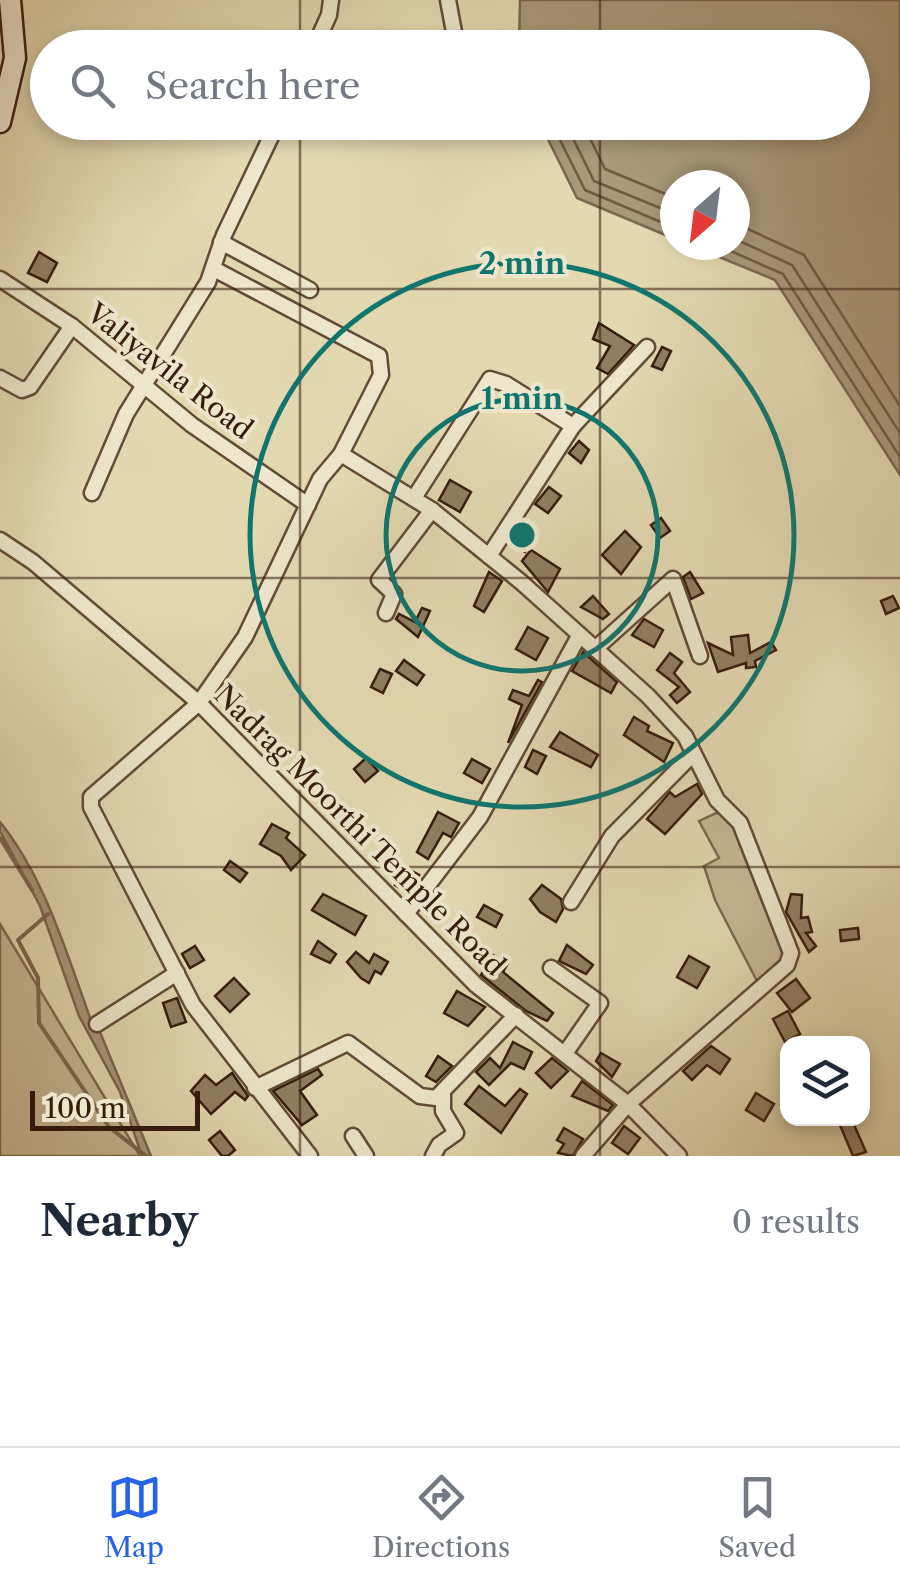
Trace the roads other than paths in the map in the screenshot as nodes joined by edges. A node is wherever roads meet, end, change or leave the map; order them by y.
1 (10, 0) edge
2 (331, 0) edge
3 (448, 0) edge
4 (322, 30) edge
5 (454, 30) edge
6 (0, 122) edge
7 (270, 140) edge
8 (222, 242) junction
9 (214, 269) junction
10 (0, 279) edge
11 (310, 290) dead end
12 (72, 326) junction
13 (647, 346) dead end
14 (0, 378) edge
15 (143, 385) junction
16 (573, 426) junction
17 (341, 454) junction
18 (92, 493) dead end
19 (414, 498) junction
20 (308, 505) junction
21 (432, 510) junction
22 (0, 540) edge
23 (489, 556) junction
24 (386, 613) dead end
25 (579, 636) junction
26 (594, 649) junction
27 (700, 656) dead end
28 (199, 703) junction
29 (693, 754) junction
30 (572, 902) dead end
31 (406, 914) junction
32 (551, 968) dead end
33 (177, 974) junction
34 (516, 1014) junction
35 (97, 1024) dead end
36 (566, 1052) junction
37 (254, 1088) junction
38 (444, 1093) junction
39 (628, 1104) junction
40 (353, 1136) dead end
41 (310, 1156) edge
42 (366, 1156) edge
43 (434, 1156) edge
44 (583, 1156) edge
45 (679, 1156) edge

1 - 6 main road
2 - 4 street
3 - 5 street
7 - 8 street
8 - 9 street
8 - 11 street
9 - 15 street
9 - 17 street
10 - 12 street, Valiyavila Road
12 - 14 street
12 - 15 street, Valiyavila Road
13 - 16 street
15 - 18 street
15 - 20 street, Valiyavila Road
16 - 19 street
16 - 23 street
17 - 19 street
17 - 20 street
19 - 21 street
20 - 28 street
21 - 23 street
21 - 24 street
22 - 28 street, Nadrag Moorthi Temple Road
23 - 25 street
25 - 26 street
25 - 31 street
26 - 27 street
26 - 29 street
28 - 31 street, Nadrag Moorthi Temple Road
28 - 33 street
29 - 30 street
29 - 39 street
31 - 34 street, Nadrag Moorthi Temple Road
32 - 36 street
33 - 35 street
33 - 37 street
34 - 36 street, Nadrag Moorthi Temple Road
34 - 38 street
36 - 39 street, Nadrag Moorthi Temple Road
37 - 38 street
37 - 41 street
38 - 43 street
39 - 44 street
39 - 45 street, Nadrag Moorthi Temple Road
40 - 42 street

